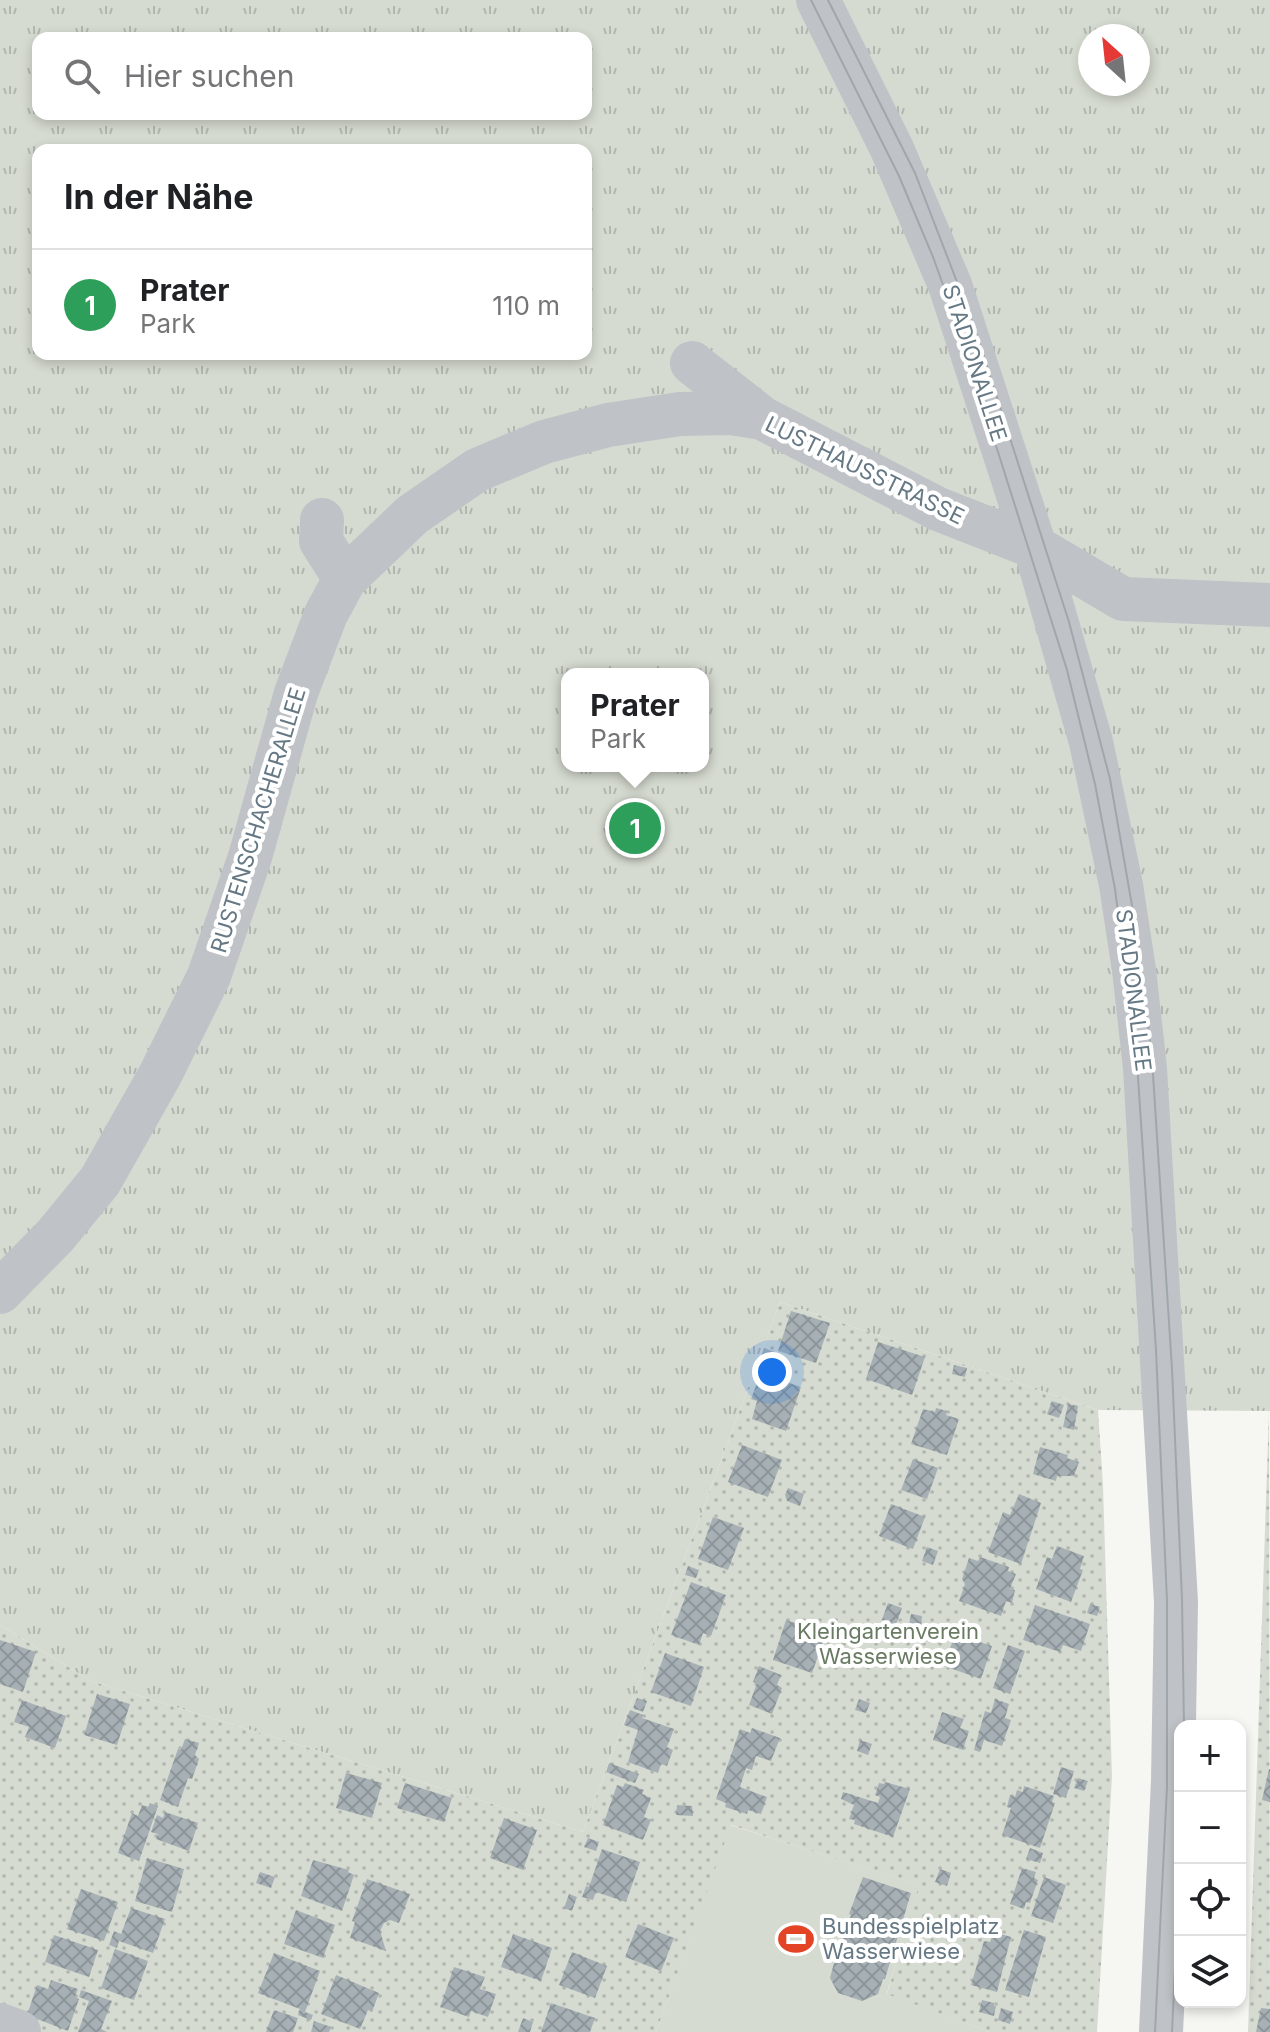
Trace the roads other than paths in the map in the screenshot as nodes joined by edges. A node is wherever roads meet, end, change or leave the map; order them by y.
1 (818, 0) edge
2 (692, 363) dead end
3 (762, 418) junction
4 (322, 520) dead end
5 (1035, 547) junction
6 (345, 579) junction
7 (1270, 605) edge
8 (0, 1292) edge
9 (0, 2025) edge
10 (19, 2032) edge
11 (1161, 2032) edge

1 - 5 street, STADIONALLEE
2 - 3 street
3 - 5 street, LUSTHAUSSTRASSE
3 - 6 street, LUSTHAUSSTRASSE
4 - 6 street
5 - 7 street, LUSTHAUSSTRASSE
5 - 11 street, STADIONALLEE
6 - 8 street, RUSTENSCHACHERALLEE
9 - 10 street

